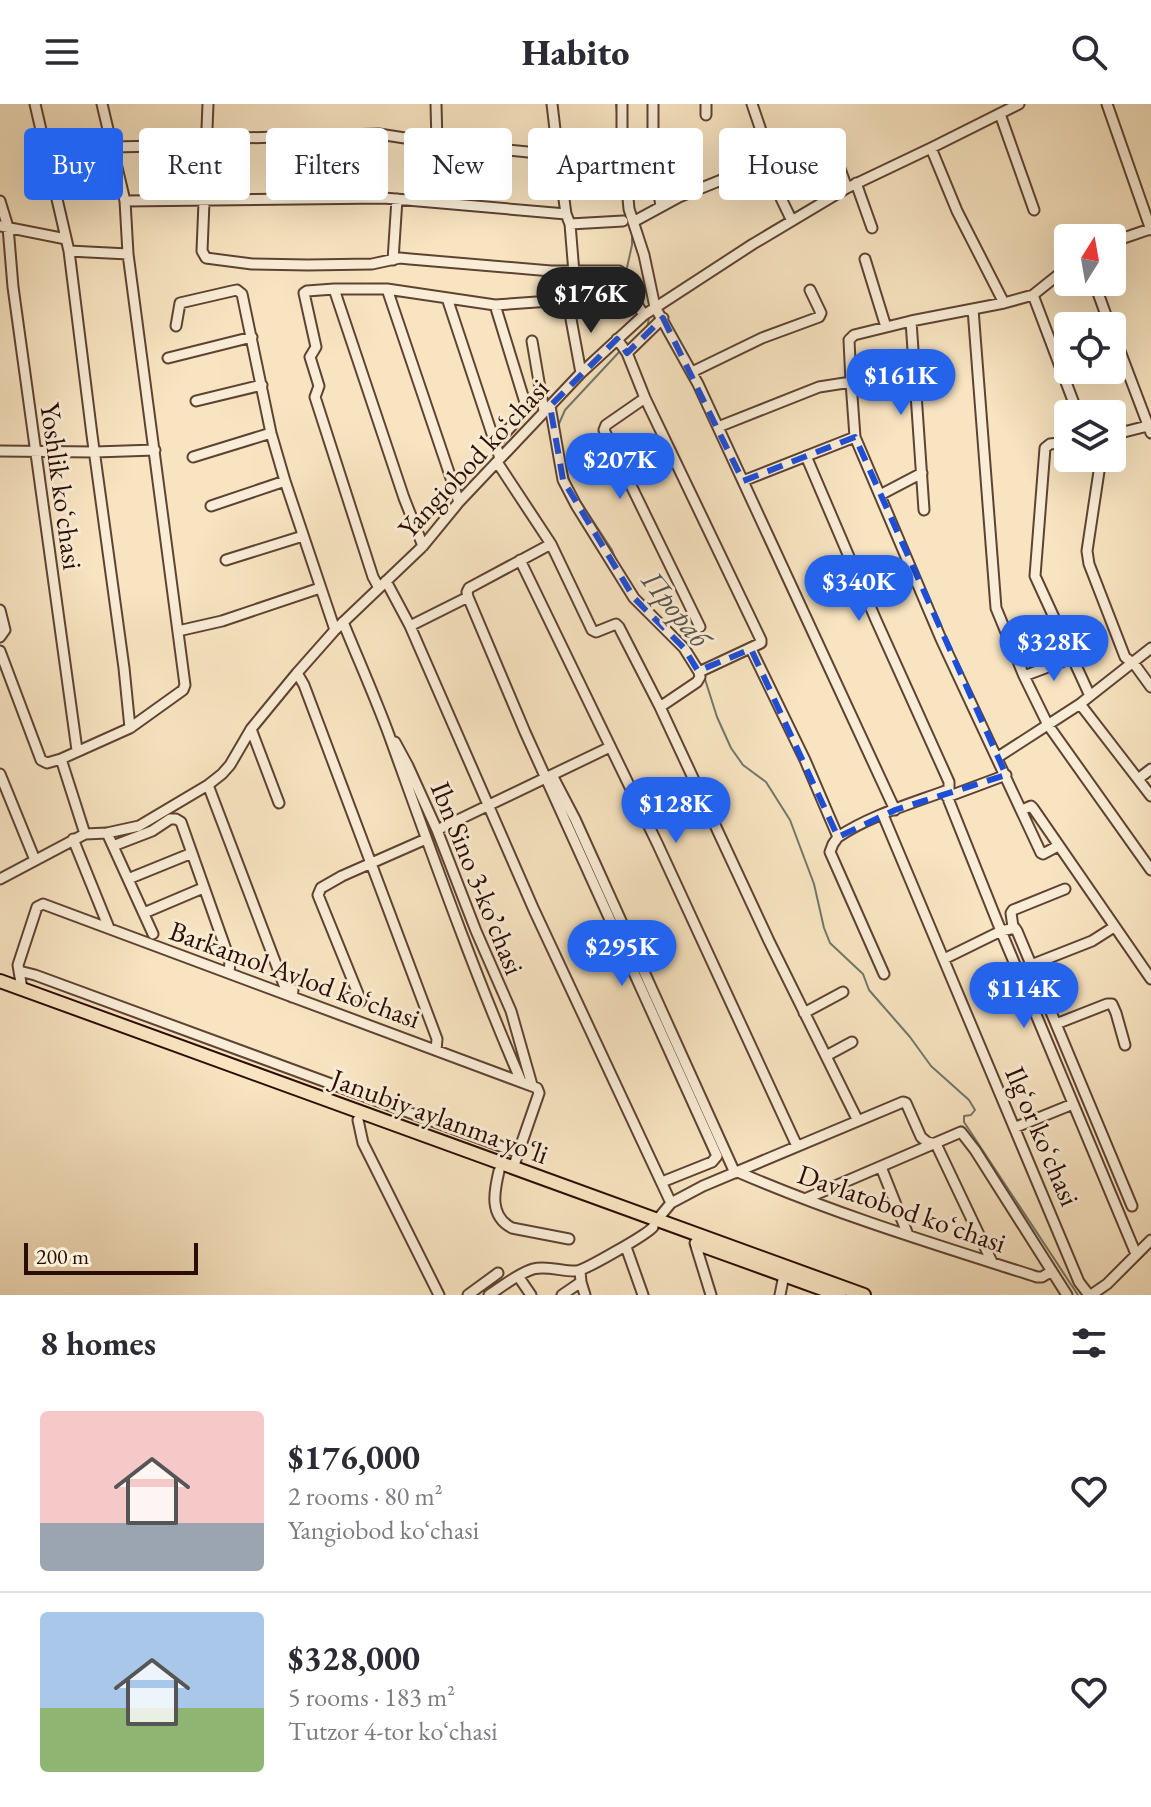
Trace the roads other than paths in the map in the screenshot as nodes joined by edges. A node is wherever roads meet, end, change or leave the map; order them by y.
1 (35, 104) edge
2 (102, 104) edge
3 (208, 104) edge
4 (436, 104) edge
5 (552, 104) edge
6 (622, 104) edge
7 (653, 104) edge
8 (706, 104) edge
9 (752, 104) edge
10 (1019, 104) edge
11 (1107, 104) edge
12 (1000, 114) junction
13 (706, 115) dead end
14 (108, 128) edge
15 (208, 128) edge
16 (437, 128) edge
17 (555, 128) edge
18 (760, 128) edge
19 (404, 138) edge
20 (250, 140) edge
21 (931, 148) junction
22 (846, 175) edge
23 (719, 182) edge
24 (852, 185) junction
25 (123, 193) edge
26 (397, 199) junction
27 (206, 200) joint
28 (250, 200) edge
29 (565, 200) edge
30 (782, 200) edge
31 (0, 201) edge
32 (125, 201) junction
33 (661, 206) junction
34 (1034, 210) dead end
35 (568, 219) junction
36 (792, 221) junction
37 (628, 222) junction
38 (4, 227) edge
39 (872, 228) dead end
40 (1151, 230) edge
41 (1126, 238) edge
42 (66, 239) junction
43 (69, 251) junction
44 (128, 254) junction
45 (865, 259) dead end
46 (393, 260) junction
47 (574, 273) junction
48 (1054, 278) edge
49 (334, 289) junction
50 (387, 289) junction
51 (810, 290) dead end
52 (1033, 295) junction
53 (447, 298) junction
54 (1004, 303) junction
55 (495, 305) junction
56 (655, 307) junction
57 (973, 309) junction
58 (644, 315) junction
59 (663, 318) junction
60 (911, 321) junction
61 (176, 326) dead end
62 (886, 327) junction
63 (252, 337) junction
64 (617, 339) junction
65 (532, 341) dead end
66 (627, 353) junction
67 (168, 358) dead end
68 (1126, 366) edge
69 (692, 372) junction
70 (581, 373) junction
71 (851, 382) junction
72 (262, 385) junction
73 (645, 398) junction
74 (1073, 400) edge
75 (196, 401) dead end
76 (527, 405) junction
77 (544, 412) junction
78 (718, 427) junction
79 (1150, 428) edge
80 (1126, 432) edge
81 (271, 433) junction
82 (855, 437) junction
83 (495, 444) junction
84 (1054, 444) edge
85 (155, 450) junction
86 (0, 451) edge
87 (35, 452) junction
88 (95, 452) junction
89 (806, 456) junction
90 (193, 457) dead end
91 (498, 460) junction
92 (1099, 472) edge
93 (922, 473) junction
94 (285, 481) junction
95 (743, 481) junction
96 (880, 495) junction
97 (459, 502) junction
98 (211, 506) dead end
99 (924, 510) dead end
100 (303, 536) junction
101 (551, 544) junction
102 (423, 546) junction
103 (226, 560) dead end
104 (520, 560) junction
105 (382, 585) junction
106 (320, 588) junction
107 (468, 597) junction
108 (0, 610) edge
109 (339, 626) junction
110 (410, 626) junction
111 (700, 627) dead end
112 (178, 631) junction
113 (0, 637) edge
114 (1151, 648) edge
115 (751, 649) junction
116 (0, 651) edge
117 (1072, 658) junction
118 (1130, 663) junction
119 (702, 671) junction
120 (297, 673) junction
121 (1024, 676) junction
122 (1151, 687) edge
123 (1090, 696) junction
124 (1080, 704) junction
125 (660, 707) junction
126 (1048, 725) junction
127 (130, 728) junction
128 (251, 729) junction
129 (390, 736) junction
130 (610, 747) junction
131 (77, 750) junction
132 (998, 757) junction
133 (61, 759) junction
134 (1151, 769) edge
135 (0, 774) edge
136 (1006, 775) junction
137 (549, 776) junction
138 (1138, 779) junction
139 (208, 785) junction
140 (946, 794) junction
141 (1151, 796) edge
142 (279, 803) dead end
143 (489, 806) junction
144 (895, 810) junction
145 (1022, 810) junction
146 (883, 815) junction
147 (437, 830) junction
148 (107, 833) junction
149 (85, 834) junction
150 (838, 837) junction
151 (73, 839) junction
152 (426, 839) junction
153 (113, 846) junction
154 (1058, 846) junction
155 (192, 853) junction
156 (35, 860) junction
157 (370, 862) junction
158 (1151, 870) edge
159 (0, 879) edge
160 (128, 879) junction
161 (203, 888) junction
162 (1065, 889) dead end
163 (144, 913) junction
164 (1013, 927) junction
165 (1114, 927) junction
166 (109, 928) junction
167 (1001, 931) junction
168 (153, 934) dead end
169 (944, 959) junction
170 (1031, 965) junction
171 (19, 971) junction
172 (229, 973) junction
173 (884, 974) dead end
174 (1151, 979) edge
175 (0, 981) edge
176 (0, 989) edge
177 (22, 989) junction
178 (843, 992) dead end
179 (292, 997) junction
180 (361, 1001) dead end
181 (804, 1013) junction
182 (1056, 1024) junction
183 (176, 1026) junction
184 (852, 1042) dead end
185 (169, 1043) junction
186 (1125, 1045) dead end
187 (436, 1050) junction
188 (826, 1056) junction
189 (521, 1081) junction
190 (532, 1085) junction
191 (1073, 1104) junction
192 (700, 1106) junction
193 (358, 1120) junction
194 (858, 1121) junction
195 (1016, 1127) junction
196 (936, 1144) junction
197 (797, 1146) junction
198 (519, 1153) junction
199 (881, 1167) junction
200 (513, 1168) junction
201 (499, 1171) junction
202 (736, 1173) junction
203 (662, 1182) junction
204 (805, 1199) junction
205 (671, 1203) junction
206 (1132, 1206) dead end
207 (655, 1224) junction
208 (908, 1235) junction
209 (569, 1239) dead end
210 (1151, 1240) edge
211 (695, 1243) junction
212 (626, 1247) junction
213 (1136, 1254) junction
214 (992, 1262) junction
215 (1052, 1271) junction
216 (498, 1273) dead end
217 (784, 1275) junction
218 (518, 1276) junction
219 (580, 1276) junction
220 (439, 1295) edge
221 (468, 1295) edge
222 (489, 1295) edge
223 (531, 1295) edge
224 (562, 1295) edge
225 (585, 1295) edge
226 (643, 1295) edge
227 (711, 1295) edge
228 (780, 1295) edge
229 (839, 1295) edge
230 (864, 1295) edge
231 (1067, 1295) edge
232 (1090, 1295) edge

1 - 42 street, Yoshlik koʻchasi
2 - 14 street
3 - 15 street
4 - 16 street
5 - 17 street
6 - 37 street
7 - 33 street
8 - 13 street
9 - 18 street
10 - 12 street, Yangiobod koʻchasi
11 - 40 street
12 - 21 street, Yangiobod koʻchasi
12 - 34 street
19 - 20 street
21 - 24 street, Yangiobod koʻchasi
21 - 54 street
22 - 24 street
23 - 33 street
24 - 36 street, Yangiobod koʻchasi
24 - 39 street
25 - 32 street
26 - 28 street
26 - 35 street
26 - 46 street
27 - 32 street
27 - 46 street
29 - 35 street
30 - 36 street
31 - 38 street, Yoshlik koʻchasi
32 - 44 street
33 - 37 street
35 - 37 street
35 - 47 street
36 - 56 street, Yangiobod koʻchasi
37 - 56 street
38 - 42 street
38 - 87 street, Yoshlik koʻchasi
40 - 41 street
42 - 43 street, Yoshlik koʻchasi
43 - 44 street
43 - 88 street, Yoshlik koʻchasi
44 - 85 street
45 - 62 street
46 - 47 street
47 - 58 street
48 - 52 street
49 - 50 street
49 - 102 street
49 - 105 street
50 - 53 street
50 - 97 street
51 - 69 street
52 - 54 street
52 - 74 street
53 - 55 street
53 - 83 street
54 - 57 street
55 - 70 street
55 - 76 street
56 - 58 street, Yangiobod koʻchasi
56 - 59 street
57 - 60 street
57 - 121 street
58 - 64 street, Yangiobod koʻchasi
59 - 66 street
59 - 69 street
60 - 62 street
60 - 93 street
61 - 63 street, Ibn Sino 3-koʼchasi
62 - 71 street
63 - 67 street
63 - 72 street, Ibn Sino 3-koʼchasi
64 - 66 street
64 - 70 street, Yangiobod koʻchasi
65 - 77 street
66 - 73 street
68 - 79 street
69 - 78 street
70 - 77 street, Yangiobod koʻchasi
71 - 78 street
71 - 82 street
72 - 75 street
72 - 81 street, Ibn Sino 3-koʼchasi
73 - 111 street
73 - 115 street
76 - 77 street
76 - 83 street
77 - 91 street, Yangiobod koʻchasi
77 - 119 street
78 - 95 street
79 - 80 street
81 - 90 street
81 - 94 street, Ibn Sino 3-koʼchasi
82 - 89 street
82 - 96 street
83 - 91 street
84 - 117 street
85 - 88 street
85 - 112 street
86 - 87 street
87 - 88 street
87 - 131 street, Yoshlik koʻchasi
88 - 127 street, Yoshlik koʻchasi
89 - 95 street
89 - 140 street
91 - 97 street, Yangiobod koʻchasi
91 - 101 street
92 - 118 street
93 - 96 street
93 - 99 street
94 - 98 street
94 - 100 street, Ibn Sino 3-koʼchasi
95 - 144 street
96 - 132 street
97 - 102 street, Yangiobod koʻchasi
100 - 103 street
100 - 106 street, Ibn Sino 3-koʼchasi
101 - 104 street
101 - 125 street
102 - 105 street, Yangiobod koʻchasi
104 - 107 street
104 - 130 street
105 - 109 street, Yangiobod koʻchasi
105 - 110 street
106 - 109 street, Ibn Sino 3-koʼchasi
106 - 112 street
107 - 110 street
107 - 137 street
108 - 113 street
109 - 120 street, Yangiobod koʻchasi
109 - 129 street, Ibn Sino 3-koʼchasi
110 - 143 street
112 - 127 street
114 - 118 street
115 - 119 street
115 - 150 street
116 - 133 street
117 - 121 street
117 - 123 street
118 - 122 street
118 - 123 street
119 - 125 street
120 - 128 street, Yangiobod koʻchasi
120 - 157 street
121 - 126 street
123 - 124 street
124 - 126 street
124 - 138 street
125 - 181 street
126 - 132 street
126 - 158 street
127 - 131 street
128 - 139 street, Yangiobod koʻchasi
128 - 142 street
129 - 147 street, Ibn Sino 3-koʼchasi
129 - 152 street, Ibn Sino 3-koʼchasi
130 - 137 street
130 - 197 street
131 - 133 street
132 - 136 street
133 - 149 street
134 - 138 street
135 - 156 street
136 - 140 street
136 - 145 street
137 - 143 street
137 - 192 street
138 - 141 street
139 - 148 street, Yangiobod koʻchasi
139 - 179 street
140 - 144 street
140 - 167 street
143 - 147 street
143 - 203 street
144 - 146 street
145 - 154 street
145 - 154 street
146 - 150 street
146 - 169 street, Ilgʻor koʻchasi
147 - 190 street, Ibn Sino 3-koʼchasi
148 - 149 street, Yangiobod koʻchasi
148 - 153 street
149 - 151 street, Yangiobod koʻchasi
150 - 173 street
151 - 156 street, Yangiobod koʻchasi
151 - 166 street
152 - 157 street, Ibn Sino 3-koʼchasi
152 - 189 street, Ibn Sino 3-koʼchasi
153 - 155 street
153 - 160 street
154 - 165 street
155 - 160 street
155 - 161 street
156 - 159 street, Yangiobod koʻchasi
157 - 180 street, Ibn Sino 3-koʼchasi
157 - 187 street
160 - 163 street
161 - 163 street
161 - 172 street
162 - 164 street
163 - 168 street
164 - 167 street
164 - 170 street
165 - 170 street
165 - 174 street
166 - 171 street, Barkamol Avlod koʻchasi
166 - 172 street, Barkamol Avlod koʻchasi
167 - 169 street
167 - 191 street
169 - 195 street, Ilgʻor koʻchasi
170 - 182 street
171 - 177 street, Barkamol Avlod koʻchasi
171 - 183 street
172 - 179 street, Barkamol Avlod koʻchasi
175 - 177 highway, Janubiy aylanma yoʻli
176 - 193 highway, Janubiy aylanma yoʻli
177 - 185 highway, Janubiy aylanma yoʻli
178 - 181 street
179 - 187 street, Barkamol Avlod koʻchasi
181 - 188 street
182 - 186 street
182 - 206 street
183 - 185 street
183 - 198 street
184 - 188 street
185 - 200 highway, Janubiy aylanma yoʻli
187 - 189 street, Barkamol Avlod koʻchasi
188 - 194 street
189 - 190 street, Barkamol Avlod koʻchasi
190 - 198 street
191 - 195 street
191 - 213 street
192 - 202 street
192 - 203 street
193 - 201 highway, Janubiy aylanma yoʻli
193 - 220 street
194 - 196 street
194 - 197 street
195 - 232 street, Ilgʻor koʻchasi
196 - 199 street
196 - 214 street
196 - 215 street
197 - 202 street
198 - 200 street
199 - 204 street
199 - 208 street
200 - 207 highway, Janubiy aylanma yoʻli
201 - 207 highway, Janubiy aylanma yoʻli
201 - 209 street
202 - 204 street, Davlatobod koʻchasi
202 - 205 street
203 - 205 street
204 - 208 street, Davlatobod koʻchasi
205 - 207 street
207 - 211 highway, Janubiy aylanma yoʻli
207 - 212 street
207 - 230 highway, Janubiy aylanma yoʻli
208 - 214 street, Davlatobod koʻchasi
210 - 213 street
211 - 217 highway, Janubiy aylanma yoʻli
211 - 227 street
212 - 219 street
212 - 226 street
213 - 232 street
214 - 215 street, Davlatobod koʻchasi
215 - 231 street
216 - 221 street
217 - 228 street
217 - 229 highway, Janubiy aylanma yoʻli
218 - 219 street
218 - 222 street
218 - 223 street
219 - 224 street
219 - 225 street

